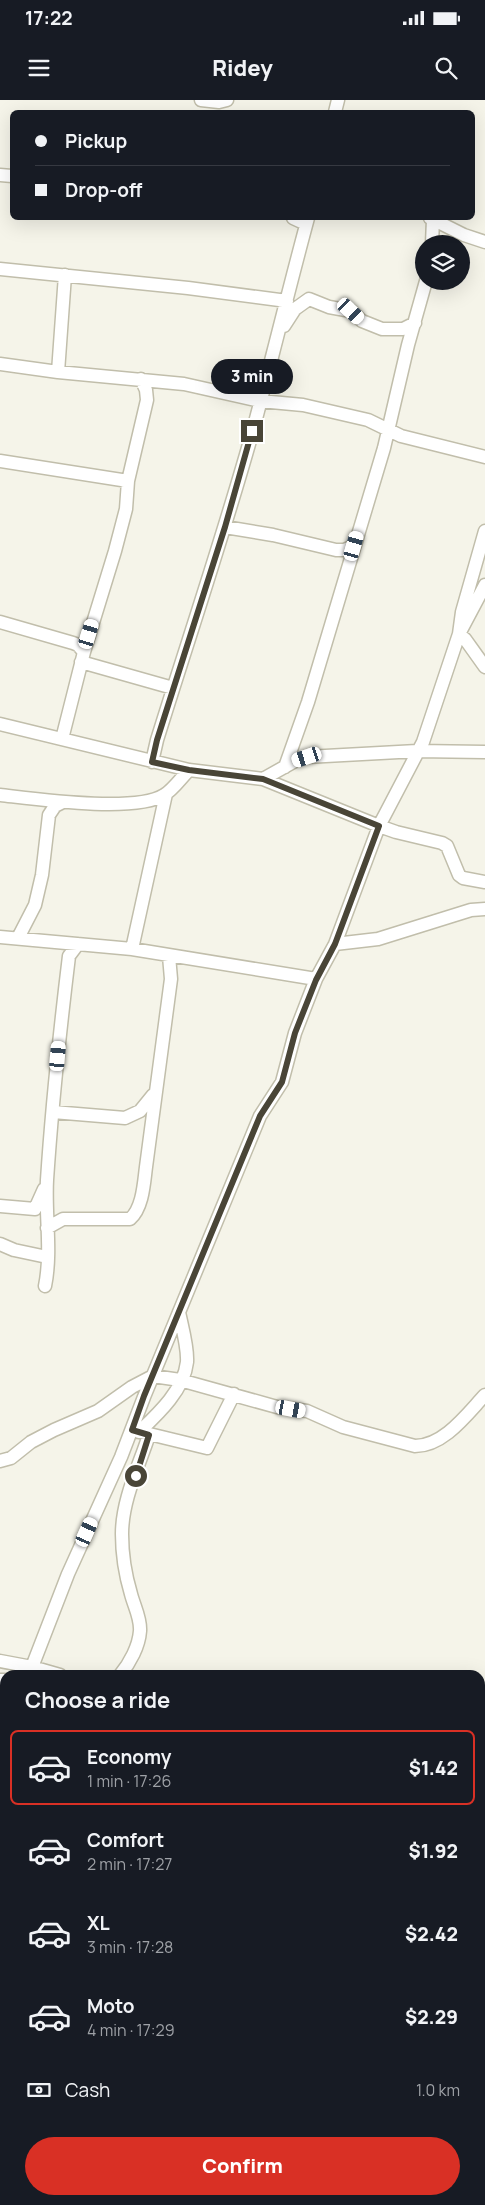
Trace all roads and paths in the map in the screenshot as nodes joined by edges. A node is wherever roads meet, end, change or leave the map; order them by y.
1 (201, 100) edge
2 (227, 100) edge
3 (432, 220) edge
4 (436, 220) edge
5 (307, 221) edge
6 (432, 235) edge
7 (485, 242) edge
8 (0, 269) edge
9 (65, 275) junction
10 (424, 290) edge
11 (287, 301) junction
12 (416, 323) junction
13 (280, 330) junction
14 (0, 364) edge
15 (58, 372) junction
16 (141, 379) junction
17 (260, 400) junction
18 (389, 431) junction
19 (485, 457) edge
20 (0, 462) edge
21 (128, 481) junction
22 (225, 527) junction
23 (485, 531) edge
24 (354, 546) junction
25 (485, 585) edge
26 (0, 622) edge
27 (459, 634) junction
28 (82, 657) junction
29 (485, 667) edge
30 (173, 688) junction
31 (0, 724) edge
32 (62, 740) junction
33 (417, 752) junction
34 (485, 752) edge
35 (152, 762) junction
36 (286, 767) junction
37 (189, 770) junction
38 (263, 779) junction
39 (166, 794) junction
40 (0, 795) edge
41 (63, 802) junction
42 (379, 826) junction
43 (485, 882) edge
44 (485, 909) edge
45 (27, 923) junction
46 (0, 937) edge
47 (18, 938) junction
48 (41, 941) junction
49 (62, 943) junction
50 (78, 944) junction
51 (335, 944) junction
52 (132, 949) junction
53 (69, 956) junction
54 (169, 956) junction
55 (316, 980) junction
56 (155, 1092) junction
57 (53, 1112) junction
58 (47, 1182) junction
59 (0, 1206) edge
60 (47, 1228) junction
61 (0, 1244) edge
62 (47, 1257) junction
63 (45, 1286) dead end
64 (179, 1312) junction
65 (153, 1376) junction
66 (180, 1380) junction
67 (234, 1394) junction
68 (485, 1395) edge
69 (140, 1432) junction
70 (0, 1461) edge
71 (0, 1662) edge
72 (32, 1667) junction
73 (30, 1670) edge
74 (42, 1670) edge
75 (126, 1670) edge

1 - 2 street
3 - 6 street
4 - 7 street
5 - 11 street
8 - 9 street
9 - 11 street
9 - 15 street
10 - 12 street
11 - 13 street
12 - 13 street
12 - 18 street
13 - 17 street
14 - 15 street
15 - 16 street
16 - 17 street
16 - 21 street
17 - 18 street
17 - 22 street
18 - 19 street
18 - 24 street
20 - 21 street
21 - 28 street
22 - 24 street
22 - 30 street
23 - 27 street
24 - 36 street
25 - 27 street
26 - 28 street
27 - 29 street
27 - 33 street
28 - 30 street
28 - 32 street
30 - 35 street
31 - 32 street
32 - 35 street
33 - 34 street
33 - 36 street
33 - 42 street
35 - 37 street
36 - 38 street
37 - 38 street
37 - 39 street
38 - 42 street
39 - 41 street
39 - 52 street
40 - 41 street
41 - 45 street
42 - 43 street
42 - 51 street
44 - 51 street
45 - 47 street
45 - 48 street
46 - 47 street
47 - 48 street
48 - 49 street
49 - 50 street
49 - 53 street
50 - 52 street
50 - 53 street
51 - 55 street
52 - 54 street
53 - 57 street
54 - 55 street
54 - 56 street
55 - 64 street
56 - 57 street
56 - 60 street
57 - 58 street
58 - 59 street
58 - 60 street
60 - 62 street
61 - 62 street
62 - 63 street
64 - 65 street
64 - 66 street
65 - 66 street
65 - 69 street
65 - 70 street
66 - 67 street
66 - 69 street
67 - 68 street
67 - 69 street
69 - 72 street
69 - 75 street
71 - 72 street
72 - 73 street
72 - 74 street

